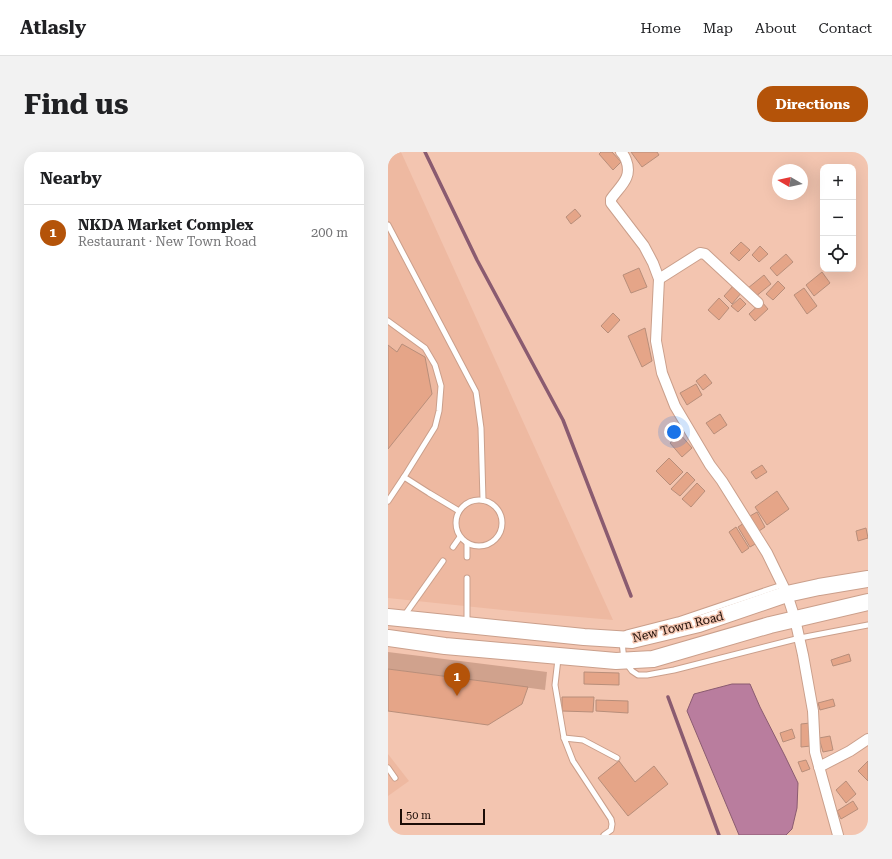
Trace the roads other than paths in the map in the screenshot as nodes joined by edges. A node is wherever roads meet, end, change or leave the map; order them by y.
1 (621, 152) edge
2 (388, 224) edge
3 (659, 279) junction
4 (758, 303) dead end
5 (388, 321) edge
6 (404, 477) junction
7 (483, 500) junction
8 (388, 501) edge
9 (459, 511) junction
10 (460, 537) junction
11 (467, 543) junction
12 (453, 547) dead end
13 (467, 557) dead end
14 (443, 561) dead end
15 (467, 578) dead end
16 (868, 579) edge
17 (784, 590) junction
18 (868, 602) edge
19 (395, 618) edge
20 (795, 619) junction
21 (466, 625) junction
22 (868, 625) edge
23 (388, 638) edge
24 (800, 638) junction
25 (622, 640) junction
26 (558, 656) junction
27 (624, 660) junction
28 (564, 738) junction
29 (868, 739) edge
30 (617, 758) dead end
31 (819, 767) junction
32 (388, 768) edge
33 (395, 778) dead end
34 (604, 835) edge
35 (838, 835) edge

1 - 3 street
2 - 7 lane
3 - 4 street
3 - 17 street
5 - 6 lane
6 - 8 lane
6 - 9 lane
7 - 9 lane
7 - 11 lane
9 - 10 lane
10 - 11 lane
10 - 12 lane
11 - 13 lane
14 - 19 lane
15 - 21 lane
16 - 17 main road, New Town Road
17 - 20 street
17 - 25 main road, New Town Road
18 - 20 main road
19 - 21 main road, New Town Road
20 - 24 street
20 - 27 main road
21 - 25 main road, New Town Road
22 - 24 lane
23 - 26 main road
24 - 27 lane
24 - 31 street
25 - 27 lane
26 - 27 main road
26 - 28 lane
28 - 30 lane
28 - 34 lane
29 - 31 street
31 - 35 street
32 - 33 lane

